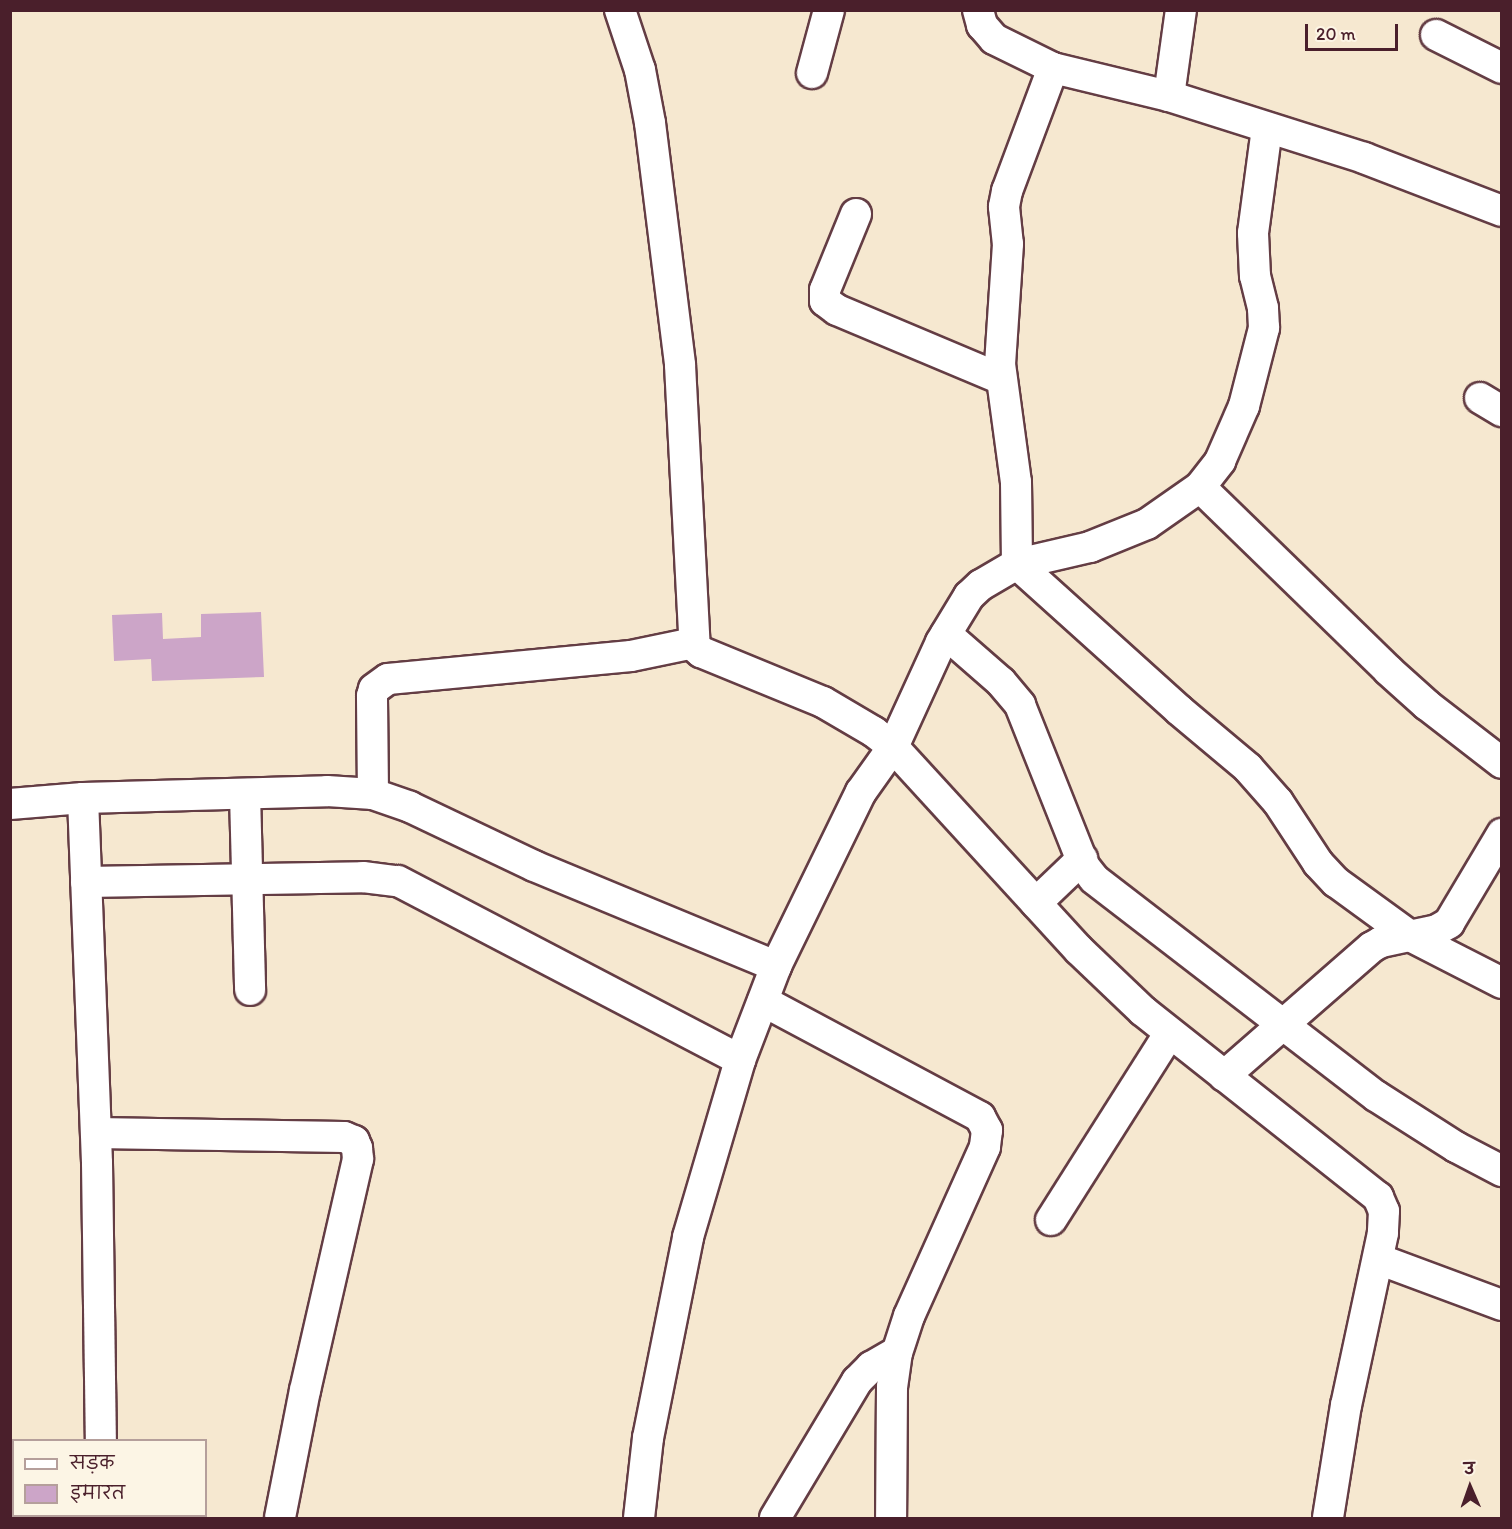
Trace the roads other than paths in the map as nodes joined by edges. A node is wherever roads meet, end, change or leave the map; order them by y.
1 (620, 10) edge
2 (829, 10) edge
3 (978, 10) edge
4 (1181, 10) edge
5 (1436, 35) dead end
6 (1053, 68) junction
7 (1502, 68) edge
8 (812, 73) dead end
9 (1169, 96) junction
10 (1267, 128) junction
11 (1502, 211) edge
12 (856, 214) dead end
13 (1001, 379) junction
14 (1200, 487) junction
15 (1017, 564) junction
16 (946, 634) junction
17 (694, 643) junction
18 (893, 747) junction
19 (1502, 763) edge
20 (245, 794) junction
21 (373, 794) junction
22 (83, 798) junction
23 (10, 804) edge
24 (1502, 834) edge
25 (1082, 860) junction
26 (246, 879) junction
27 (86, 882) junction
28 (1036, 903) junction
29 (1410, 936) junction
30 (777, 966) junction
31 (1502, 983) edge
32 (250, 990) dead end
33 (763, 1001) junction
34 (1285, 1025) junction
35 (1169, 1034) junction
36 (740, 1060) junction
37 (1224, 1076) junction
38 (96, 1133) junction
39 (1502, 1172) edge
40 (1051, 1220) dead end
41 (1378, 1258) junction
42 (1502, 1305) edge
43 (897, 1352) junction
44 (101, 1439) edge
45 (280, 1518) edge
46 (639, 1518) edge
47 (775, 1518) edge
48 (891, 1518) edge
49 (1328, 1518) edge

1 - 17 street
2 - 8 street
3 - 6 street
4 - 9 street
5 - 7 street
6 - 9 street
6 - 13 street
9 - 10 street
10 - 11 street
10 - 14 street
12 - 13 street
13 - 15 street
14 - 15 street
14 - 19 street
15 - 16 street
15 - 29 street
16 - 18 street
16 - 25 street
17 - 18 street
17 - 21 street
18 - 28 street
18 - 30 street
20 - 21 street
20 - 22 street
20 - 26 street
21 - 30 street
22 - 23 street
22 - 27 street
24 - 29 street
25 - 28 street
25 - 34 street
26 - 27 street
26 - 32 street
26 - 36 street
27 - 38 street
28 - 35 street
29 - 31 street
29 - 34 street
30 - 33 street
33 - 36 street
33 - 43 street
34 - 37 street
34 - 39 street
35 - 37 street
35 - 40 street
36 - 46 street
37 - 41 street
38 - 44 street
38 - 45 street
41 - 42 street
41 - 49 street
43 - 47 street
43 - 48 street

